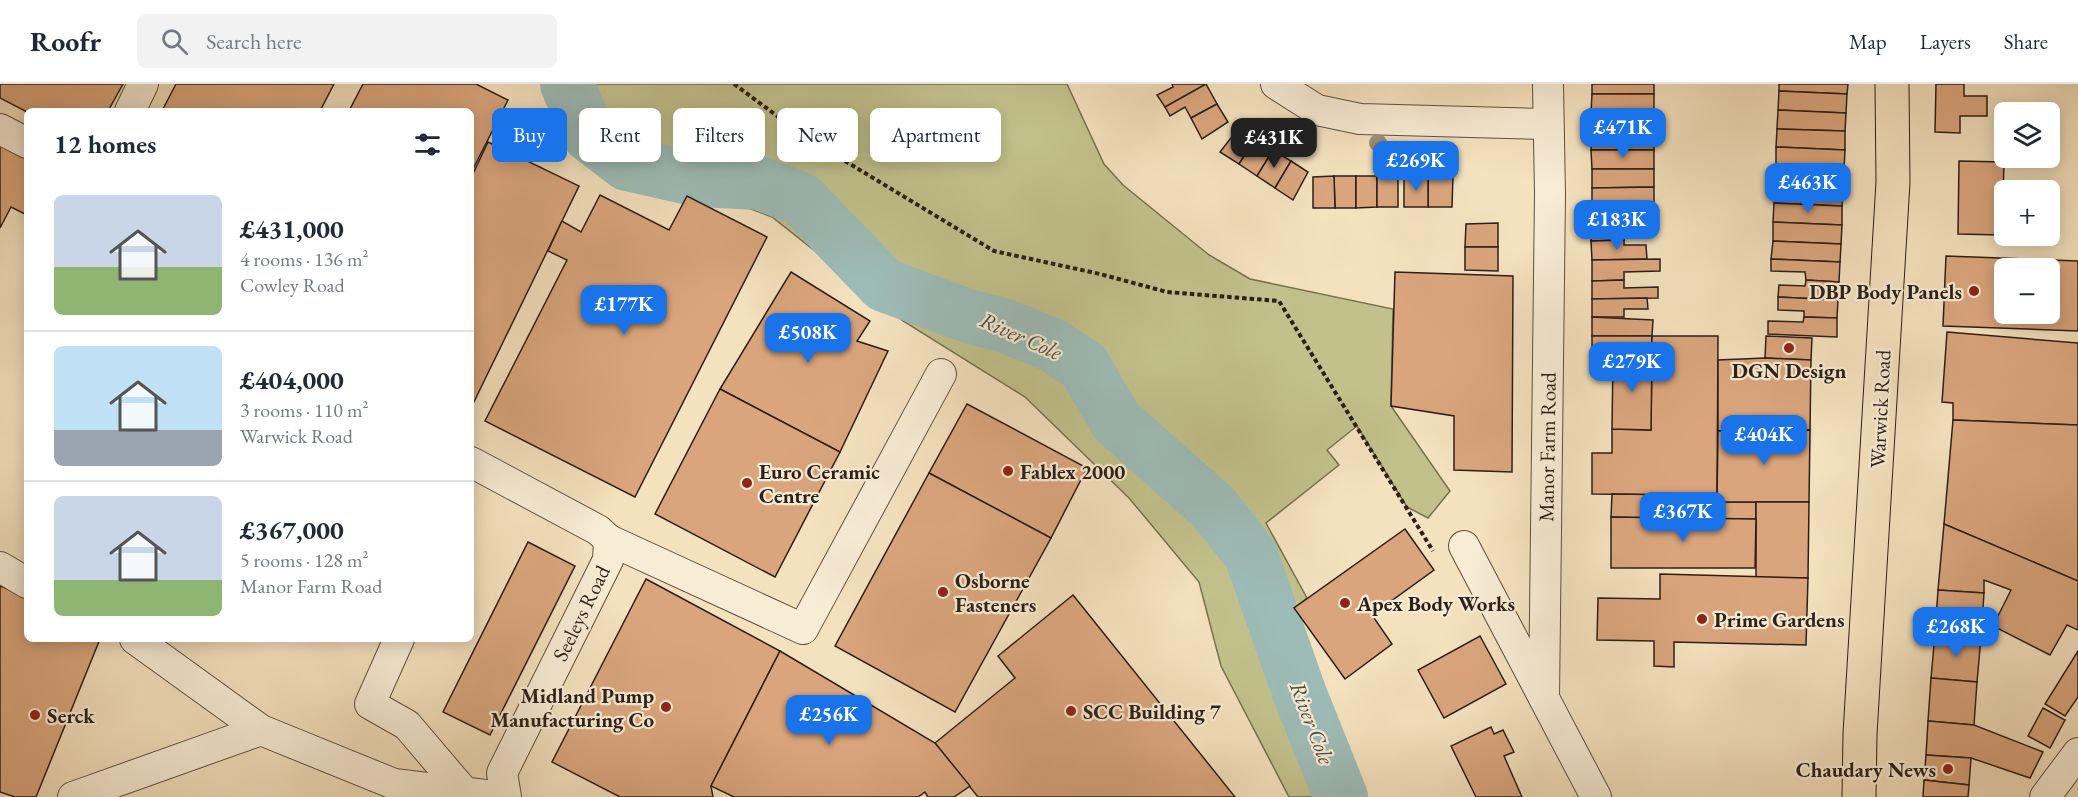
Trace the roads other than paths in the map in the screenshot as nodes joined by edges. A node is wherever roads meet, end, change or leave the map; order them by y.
1 (143, 84) edge
2 (1276, 84) edge
3 (1548, 84) edge
4 (1892, 84) edge
5 (131, 108) edge
6 (1547, 124) junction
7 (0, 129) edge
8 (24, 141) edge
9 (942, 374) dead end
10 (474, 464) edge
11 (609, 540) junction
12 (1464, 546) dead end
13 (0, 567) edge
14 (24, 581) edge
15 (139, 642) edge
16 (398, 642) edge
17 (1544, 698) junction
18 (261, 730) junction
19 (1860, 734) junction
20 (2078, 753) edge
21 (464, 792) junction
22 (73, 797) edge
23 (504, 797) edge
24 (1596, 797) edge
25 (1847, 797) edge
26 (1859, 797) edge
27 (2045, 797) edge

1 - 5 street
2 - 6 street
3 - 6 street, Manor Farm Road
4 - 19 highway, Warwick Road
6 - 17 street, Manor Farm Road
7 - 8 street
9 - 11 street
10 - 11 street, Seeleys Road
11 - 23 street, Seeleys Road
12 - 17 street
13 - 14 street
15 - 18 street
16 - 21 street
17 - 24 street, Manor Farm Road
18 - 21 street
18 - 22 street
19 - 25 highway, Warwick Road
19 - 26 highway, Warwick Road
20 - 27 street
21 - 23 street

